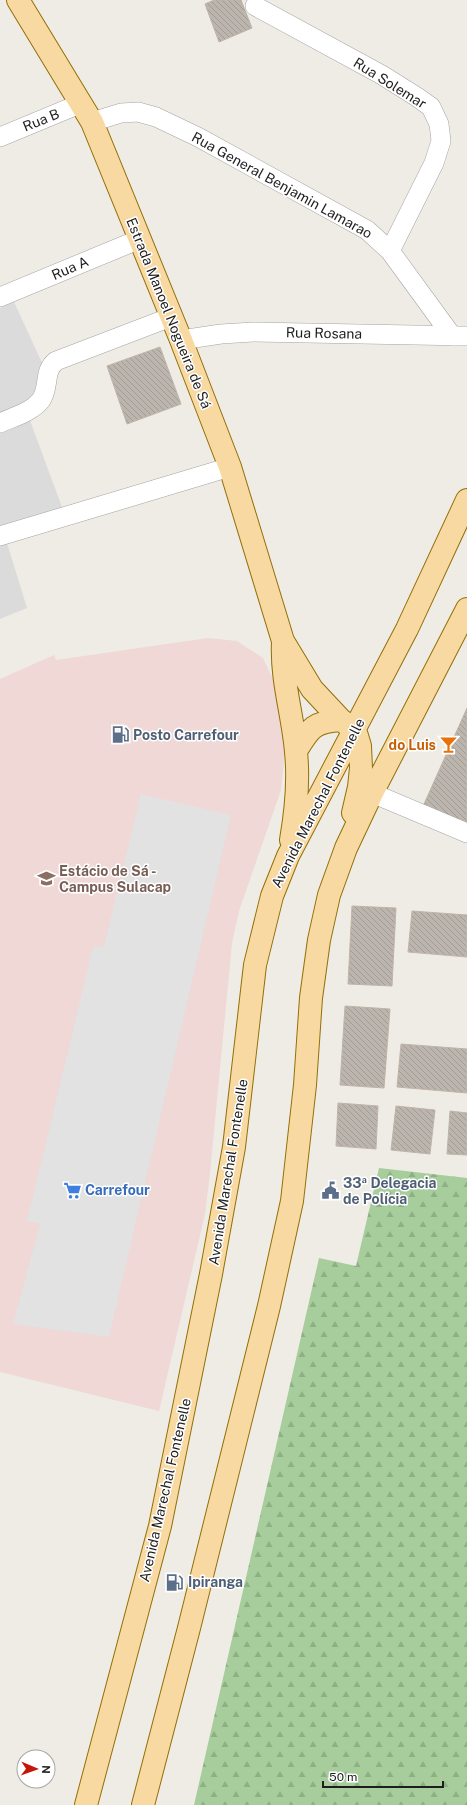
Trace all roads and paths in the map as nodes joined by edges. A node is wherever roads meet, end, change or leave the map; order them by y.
1 (18, 0) edge
2 (255, 6) dead end
3 (87, 113) junction
4 (0, 137) edge
5 (140, 239) junction
6 (390, 250) junction
7 (0, 297) edge
8 (171, 317) junction
9 (460, 336) edge
10 (181, 340) junction
11 (0, 424) edge
12 (230, 467) junction
13 (467, 500) edge
14 (0, 536) edge
15 (467, 609) edge
16 (283, 641) junction
17 (348, 725) junction
18 (296, 751) junction
19 (372, 793) junction
20 (467, 833) edge
21 (346, 848) junction
22 (288, 856) junction
23 (86, 1805) edge
24 (143, 1805) edge

1 - 3 main road, Estrada Manoel Nogueira de Sá
2 - 6 street, Rua Solemar
3 - 4 street, Rua B
3 - 5 main road, Estrada Manoel Nogueira de Sá
3 - 6 street, Rua General Benjamin Lamarao
5 - 7 street, Rua A
5 - 8 main road, Estrada Manoel Nogueira de Sá
6 - 9 street, Rua General Benjamin Lamarao
8 - 10 main road, Estrada Manoel Nogueira de Sá
8 - 11 street
9 - 10 street, Rua Rosana
10 - 12 main road, Estrada Manoel Nogueira de Sá
12 - 14 street
12 - 16 main road, Estrada Manoel Nogueira de Sá
13 - 17 main road, Avenida Marechal Fontenelle
15 - 19 main road
16 - 17 main road, Estrada Manoel Nogueira de Sá
16 - 18 main road, Estrada Manoel Nogueira de Sá
17 - 18 main road
17 - 21 main road
17 - 22 main road, Avenida Marechal Fontenelle
18 - 22 main road, Estrada Manoel Nogueira de Sá
19 - 20 street
19 - 21 main road
21 - 24 main road
22 - 23 main road, Avenida Marechal Fontenelle

